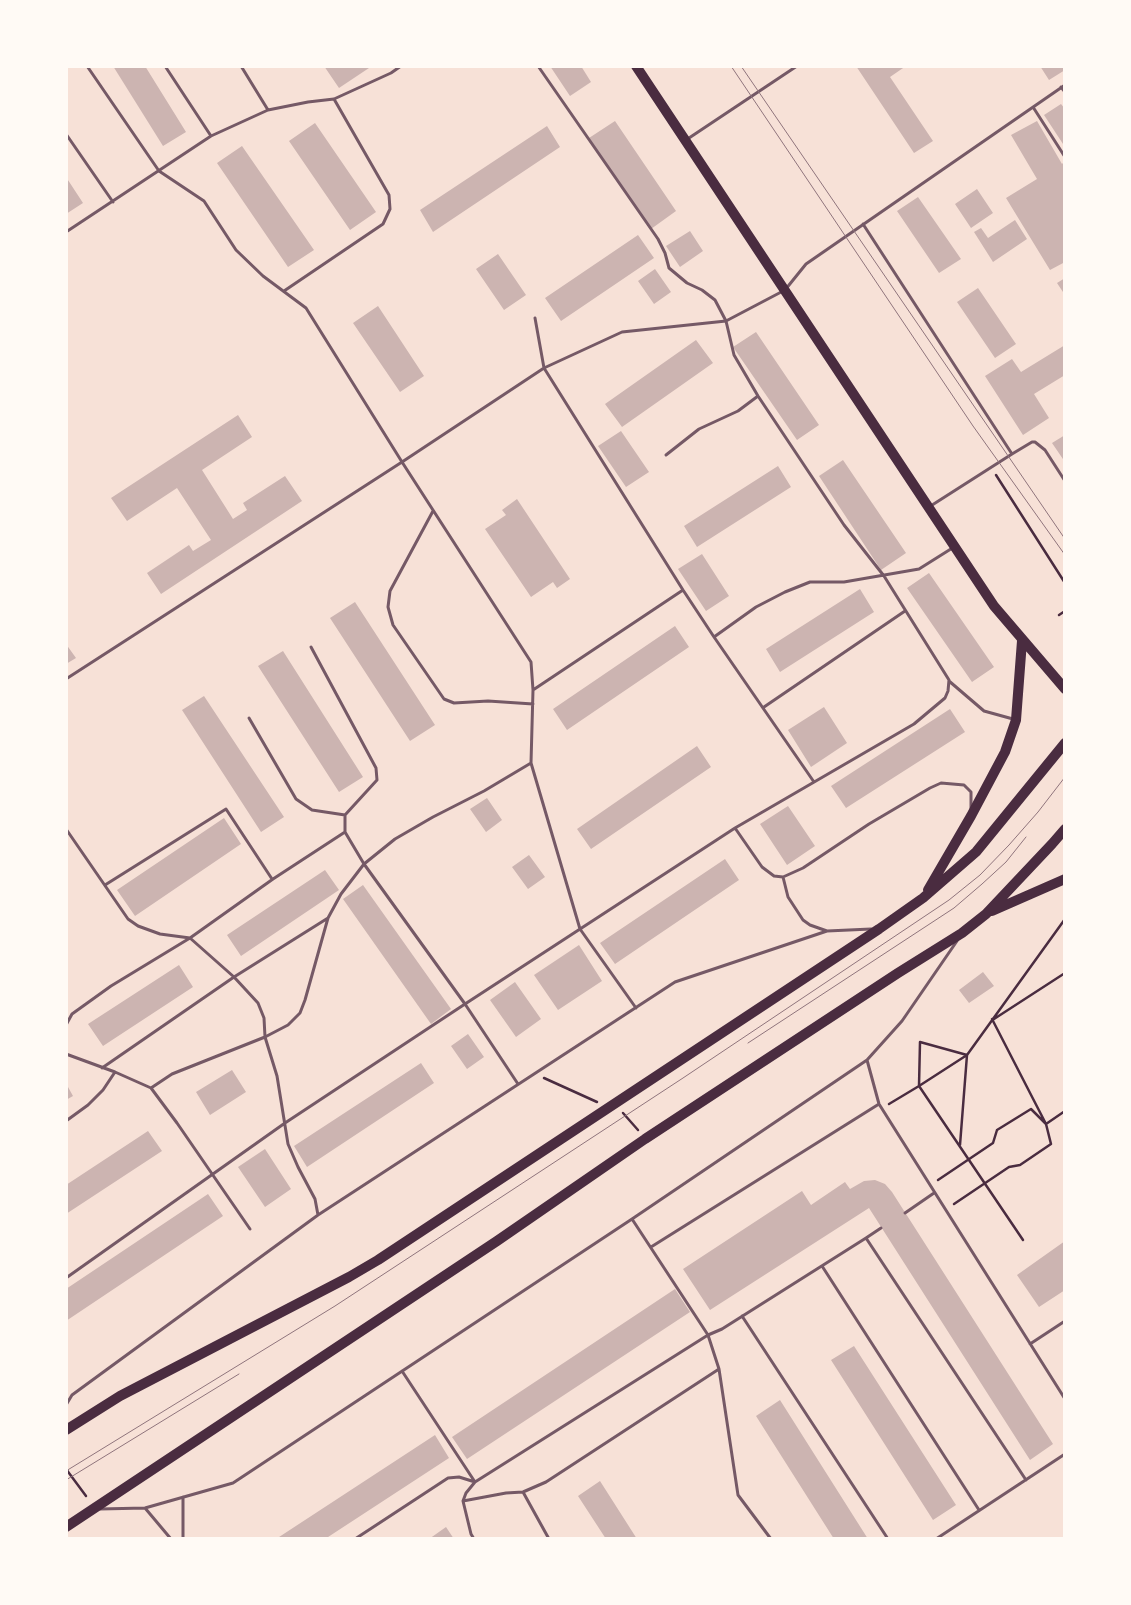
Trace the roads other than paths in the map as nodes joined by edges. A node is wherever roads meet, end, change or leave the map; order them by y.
1 (87, 66) edge
2 (165, 66) edge
3 (241, 66) edge
4 (401, 66) edge
5 (538, 66) edge
6 (636, 66) edge
7 (796, 66) edge
8 (1063, 86) edge
9 (1065, 92) edge
10 (334, 100) junction
11 (1033, 107) junction
12 (268, 110) junction
13 (66, 134) edge
14 (211, 136) junction
15 (686, 140) junction
16 (1065, 157) edge
17 (159, 171) junction
18 (112, 202) junction
19 (863, 224) junction
20 (66, 232) edge
21 (785, 290) junction
22 (284, 291) junction
23 (535, 318) dead end
24 (726, 321) junction
25 (544, 368) junction
26 (758, 396) junction
27 (666, 454) dead end
28 (1012, 454) junction
29 (402, 462) junction
30 (1065, 481) edge
31 (929, 507) junction
32 (433, 511) junction
33 (955, 547) junction
34 (884, 576) junction
35 (683, 590) junction
36 (905, 611) junction
37 (714, 637) junction
38 (1022, 640) junction
39 (311, 647) dead end
40 (66, 679) edge
41 (949, 680) junction
42 (533, 690) junction
43 (1065, 690) edge
44 (533, 704) junction
45 (764, 707) junction
46 (248, 718) dead end
47 (1016, 720) junction
48 (1065, 743) edge
49 (530, 763) junction
50 (814, 782) junction
51 (345, 815) junction
52 (971, 816) junction
53 (736, 828) junction
54 (66, 829) edge
55 (1065, 829) edge
56 (344, 832) junction
57 (364, 864) junction
58 (783, 877) junction
59 (272, 879) junction
60 (1065, 880) edge
61 (105, 885) junction
62 (923, 898) junction
63 (986, 914) junction
64 (328, 918) junction
65 (580, 929) junction
66 (880, 929) junction
67 (827, 931) junction
68 (962, 933) junction
69 (190, 938) junction
70 (234, 977) junction
71 (466, 1004) junction
72 (636, 1008) junction
73 (66, 1025) edge
74 (266, 1037) junction
75 (66, 1052) edge
76 (867, 1060) junction
77 (102, 1068) junction
78 (115, 1072) junction
79 (518, 1084) junction
80 (151, 1088) junction
81 (879, 1104) junction
82 (66, 1121) edge
83 (285, 1124) junction
84 (212, 1173) junction
85 (934, 1193) junction
86 (905, 1213) dead end
87 (318, 1215) junction
88 (632, 1219) junction
89 (882, 1228) dead end
90 (250, 1229) dead end
91 (866, 1238) junction
92 (651, 1247) junction
93 (822, 1266) junction
94 (66, 1278) edge
95 (742, 1316) junction
96 (1065, 1320) edge
97 (708, 1335) junction
98 (1030, 1344) junction
99 (719, 1369) junction
100 (402, 1371) junction
101 (1065, 1399) edge
102 (66, 1405) edge
103 (66, 1430) edge
104 (1065, 1454) edge
105 (1026, 1480) junction
106 (475, 1482) junction
107 (524, 1492) junction
108 (182, 1497) junction
109 (463, 1501) junction
110 (145, 1508) junction
111 (94, 1509) junction
112 (979, 1510) junction
113 (66, 1527) edge
114 (171, 1539) edge
115 (183, 1539) edge
116 (356, 1539) edge
117 (474, 1539) edge
118 (549, 1539) edge
119 (772, 1539) edge
120 (888, 1539) edge
121 (936, 1539) edge

1 - 17 lane
2 - 14 lane
3 - 12 lane
4 - 10 lane
5 - 24 lane
6 - 15 main road
7 - 15 lane
8 - 9 lane
8 - 11 lane
10 - 12 lane
10 - 22 lane
11 - 16 lane
11 - 19 lane
12 - 14 lane
13 - 18 lane
14 - 17 lane
15 - 21 main road
17 - 18 lane
17 - 22 lane
18 - 20 lane
19 - 21 lane
19 - 28 lane
21 - 24 lane
21 - 31 main road
22 - 29 lane
23 - 25 lane
24 - 25 lane
24 - 26 lane
25 - 29 lane
25 - 35 lane
26 - 27 lane
26 - 34 lane
28 - 30 lane
28 - 31 lane
29 - 32 lane
29 - 40 lane
31 - 33 main road
32 - 42 lane
32 - 44 lane
33 - 34 lane
33 - 38 main road
34 - 36 lane
34 - 37 lane
35 - 37 lane
35 - 42 lane
36 - 41 lane
36 - 45 lane
37 - 45 lane
38 - 43 main road
38 - 47 main road
39 - 51 lane
41 - 47 lane
41 - 50 lane
42 - 44 lane
44 - 49 lane
45 - 50 lane
46 - 51 lane
47 - 52 main road
48 - 62 main road
49 - 57 lane
49 - 65 lane
50 - 53 lane
51 - 56 lane
52 - 58 lane
52 - 62 main road
53 - 58 lane
53 - 65 lane
54 - 61 lane
55 - 63 main road
56 - 57 lane
56 - 59 lane
57 - 64 lane
57 - 71 lane
58 - 67 lane
59 - 61 lane
59 - 69 lane
60 - 63 main road
61 - 69 lane
62 - 66 main road
63 - 68 main road
64 - 70 lane
64 - 74 lane
65 - 71 lane
65 - 72 lane
66 - 67 lane
66 - 103 main road
67 - 72 lane
68 - 76 lane
68 - 111 main road
69 - 70 lane
69 - 73 lane
70 - 74 lane
70 - 77 lane
71 - 79 lane
71 - 83 lane
72 - 79 lane
74 - 80 lane
74 - 83 lane
75 - 77 lane
76 - 81 lane
76 - 88 lane
77 - 78 lane
78 - 80 lane
78 - 82 lane
79 - 87 lane
80 - 84 lane
81 - 85 lane
81 - 92 lane
83 - 84 lane
83 - 87 lane
84 - 90 lane
84 - 94 lane
85 - 86 lane
85 - 98 lane
87 - 102 lane
88 - 92 lane
88 - 100 lane
89 - 91 lane
91 - 93 lane
91 - 105 lane
92 - 97 lane
93 - 95 lane
93 - 112 lane
95 - 97 lane
95 - 120 lane
96 - 98 lane
97 - 99 lane
97 - 106 lane
98 - 101 lane
99 - 107 lane
99 - 119 lane
100 - 106 lane
100 - 108 lane
104 - 105 lane
105 - 112 lane
106 - 109 lane
106 - 116 lane
107 - 109 lane
107 - 118 lane
108 - 110 lane
108 - 115 lane
109 - 117 lane
110 - 111 lane
110 - 114 lane
111 - 113 main road
112 - 121 lane

